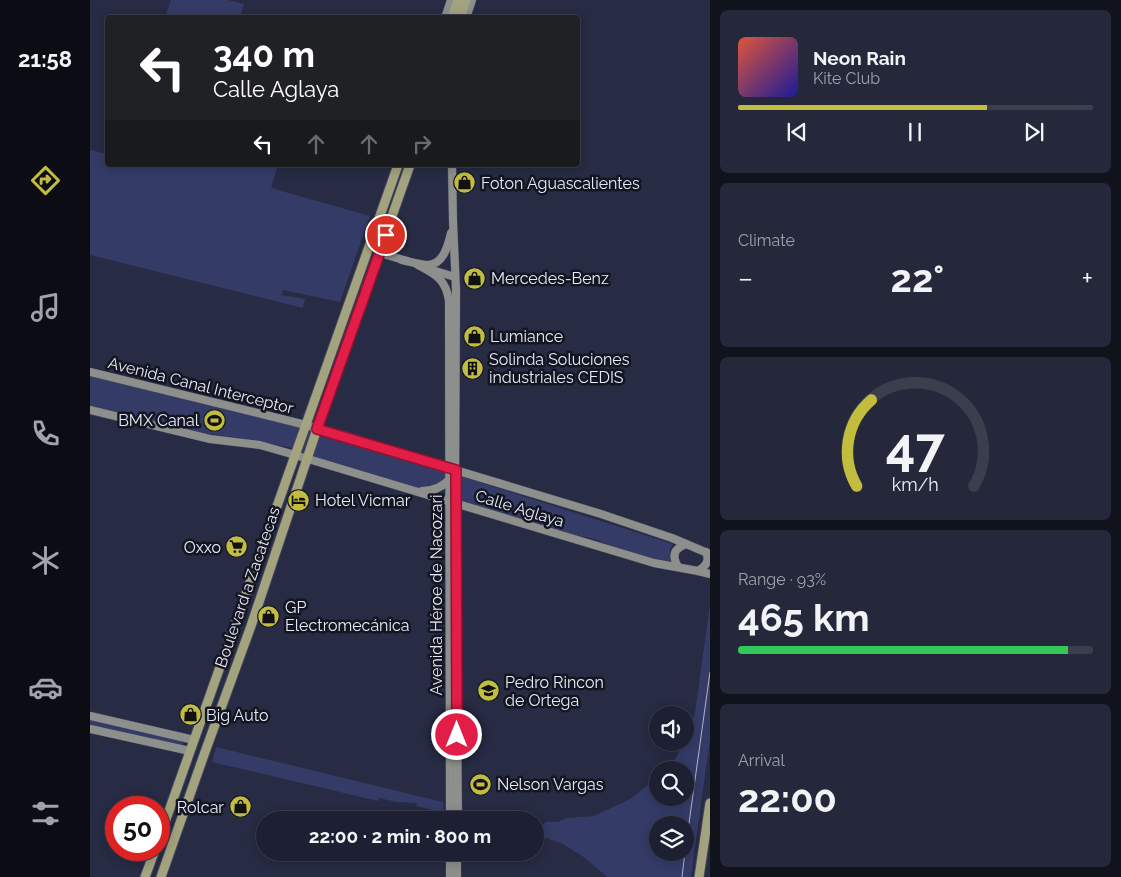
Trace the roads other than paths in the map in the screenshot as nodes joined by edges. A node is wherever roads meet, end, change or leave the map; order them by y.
1 (451, 0) edge
2 (458, 0) edge
3 (466, 0) edge
4 (472, 0) edge
5 (446, 15) edge
6 (453, 15) edge
7 (461, 15) edge
8 (467, 15) edge
9 (397, 167) edge
10 (409, 167) edge
11 (452, 167) edge
12 (453, 221) junction
13 (373, 236) junction
14 (380, 252) junction
15 (402, 260) junction
16 (418, 265) junction
17 (455, 277) junction
18 (90, 372) edge
19 (90, 410) edge
20 (306, 425) junction
21 (317, 429) junction
22 (296, 455) junction
23 (307, 458) junction
24 (453, 469) junction
25 (449, 480) junction
26 (412, 490) junction
27 (452, 502) junction
28 (686, 544) junction
29 (708, 553) edge
30 (678, 567) junction
31 (698, 571) junction
32 (710, 574) edge
33 (90, 716) edge
34 (90, 729) edge
35 (194, 740) junction
36 (190, 750) junction
37 (710, 803) edge
38 (170, 807) edge
39 (450, 811) edge
40 (458, 811) edge
41 (151, 861) edge
42 (450, 861) edge
43 (458, 861) edge
44 (710, 868) edge
45 (699, 872) edge
46 (145, 877) edge
47 (161, 877) edge
48 (450, 877) edge
49 (457, 877) edge

1 - 5 main road
2 - 6 main road
3 - 7 main road
4 - 8 main road
9 - 13 main road, Boulevard a Zacatecas
10 - 14 main road, Boulevard a Zacatecas
11 - 12 main road, Avenida Héroe de Nacozari
12 - 15 main road
12 - 17 main road, Avenida Héroe de Nacozari
13 - 14 main road
13 - 20 main road, Boulevard a Zacatecas
14 - 15 main road, Avenida Héroe de Nacozari
14 - 21 main road, Boulevard a Zacatecas
15 - 16 main road, Avenida Héroe de Nacozari
16 - 17 main road, Avenida Héroe de Nacozari
16 - 24 main road, Avenida Héroe de Nacozari
17 - 24 main road, Avenida Héroe de Nacozari
18 - 20 main road, Avenida Canal Interceptor
19 - 22 main road
20 - 21 main road, Calle Aglaya
20 - 22 main road, Boulevard a Zacatecas
21 - 23 main road, Boulevard a Zacatecas
21 - 24 main road, Calle Aglaya
22 - 23 main road, Calle Aglaya
22 - 35 main road, Boulevard a Zacatecas
23 - 26 main road, Calle Aglaya
23 - 47 main road, Boulevard a Zacatecas
24 - 25 main road, Avenida Héroe de Nacozari
24 - 27 main road, Avenida Héroe de Nacozari
24 - 28 main road, Calle Aglaya
25 - 26 main road
25 - 27 main road, Avenida Héroe de Nacozari
26 - 27 main road, Calle Aglaya
27 - 30 main road, Calle Aglaya
27 - 39 main road, Avenida Héroe de Nacozari
27 - 40 main road, Avenida Héroe de Nacozari
28 - 29 main road, Calle Aglaya
28 - 30 main road
29 - 31 main road
30 - 31 main road, Calle Aglaya
31 - 32 main road, Calle Aglaya
33 - 35 main road
34 - 36 main road
35 - 36 main road, Boulevard a Zacatecas
36 - 38 main road, Boulevard a Zacatecas
37 - 45 main road
41 - 46 main road
42 - 48 main road
43 - 49 main road
44 - 45 main road

